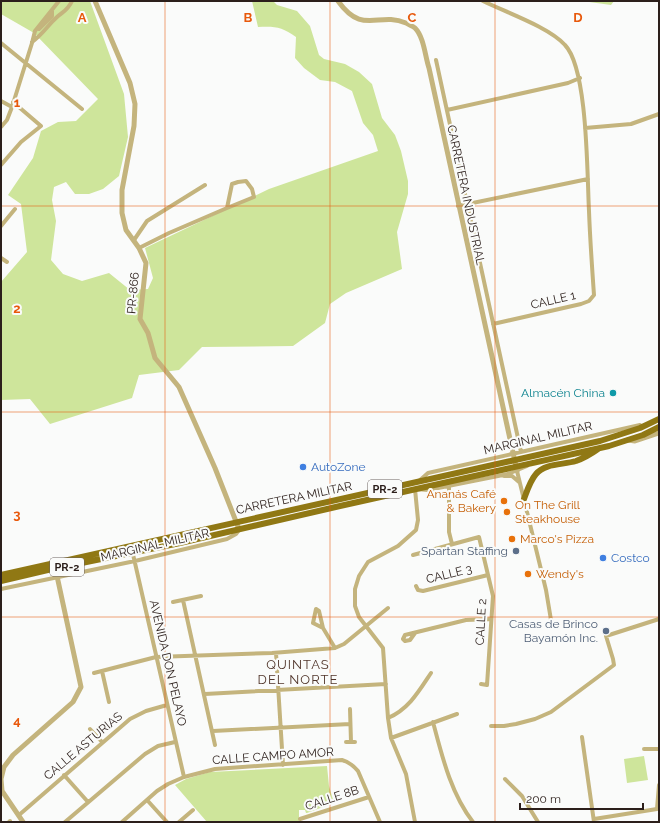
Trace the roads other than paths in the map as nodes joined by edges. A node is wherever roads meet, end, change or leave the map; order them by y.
1 (59, 1) edge
2 (72, 1) edge
3 (95, 1) edge
4 (338, 1) edge
5 (483, 1) edge
6 (52, 10) junction
7 (58, 16) junction
8 (1, 43) edge
9 (32, 43) junction
10 (436, 60) dead end
11 (25, 63) junction
12 (580, 78) junction
13 (1, 101) edge
14 (14, 102) junction
15 (12, 107) junction
16 (82, 109) dead end
17 (446, 110) junction
18 (659, 114) edge
19 (1, 127) edge
20 (585, 128) junction
21 (1, 165) edge
22 (588, 179) junction
23 (205, 184) dead end
24 (467, 204) junction
25 (458, 206) junction
26 (227, 208) junction
27 (14, 210) dead end
28 (1, 226) edge
29 (134, 240) junction
30 (139, 248) junction
31 (1, 258) edge
32 (7, 262) dead end
33 (493, 324) junction
34 (659, 419) edge
35 (652, 422) junction
36 (659, 427) edge
37 (659, 433) edge
38 (627, 440) junction
39 (600, 448) junction
40 (521, 452) junction
41 (513, 453) junction
42 (516, 466) junction
43 (500, 475) junction
44 (418, 482) junction
45 (520, 483) junction
46 (449, 486) junction
47 (415, 489) junction
48 (524, 499) junction
49 (237, 522) junction
50 (239, 529) junction
51 (452, 544) junction
52 (131, 546) junction
53 (133, 553) junction
54 (413, 555) dead end
55 (135, 561) junction
56 (52, 569) junction
57 (74, 573) junction
58 (1, 575) edge
59 (488, 575) junction
60 (57, 576) junction
61 (1, 581) edge
62 (416, 586) dead end
63 (1, 589) edge
64 (201, 596) dead end
65 (183, 600) junction
66 (173, 602) dead end
67 (388, 608) dead end
68 (491, 619) junction
69 (659, 619) edge
70 (366, 626) junction
71 (552, 626) dead end
72 (324, 628) dead end
73 (415, 633) dead end
74 (335, 648) junction
75 (276, 652) junction
76 (196, 656) junction
77 (156, 657) junction
78 (102, 671) junction
79 (431, 672) dead end
80 (94, 673) dead end
81 (386, 684) junction
82 (481, 684) dead end
83 (278, 690) junction
84 (205, 694) junction
85 (109, 702) dead end
86 (167, 705) junction
87 (350, 709) dead end
88 (458, 714) dead end
89 (388, 718) junction
90 (433, 722) junction
91 (350, 724) junction
92 (491, 726) dead end
93 (280, 728) junction
94 (90, 729) dead end
95 (213, 731) junction
96 (582, 737) dead end
97 (391, 738) junction
98 (102, 742) junction
99 (175, 742) junction
100 (346, 742) dead end
101 (215, 745) dead end
102 (644, 749) dead end
103 (659, 749) edge
104 (283, 765) junction
105 (64, 775) junction
106 (184, 777) junction
107 (505, 780) dead end
108 (659, 785) edge
109 (369, 797) junction
110 (147, 800) junction
111 (88, 802) junction
112 (193, 810) dead end
113 (19, 815) junction
114 (300, 819) dead end
115 (594, 820) edge
116 (23, 822) edge
117 (65, 822) edge
118 (122, 822) edge
119 (167, 822) edge
120 (179, 822) edge
121 (380, 822) edge
122 (415, 822) edge
123 (474, 822) edge
124 (538, 822) edge

1 - 6 street
2 - 7 street
3 - 29 street, PR-866 / PR-866
4 - 25 street, CARRETERA INDUSTRIAL
5 - 12 street, CALLE 1
6 - 7 street
6 - 9 street
7 - 9 street
8 - 11 street
9 - 11 street
10 - 17 street
11 - 14 street
11 - 16 street
12 - 17 street
12 - 20 street, CALLE 1
13 - 15 street
14 - 15 street
14 - 21 street
15 - 19 street
17 - 24 street
18 - 20 street
20 - 22 street, CALLE 1
22 - 24 street
22 - 33 street, CALLE 1
23 - 29 street
24 - 25 street
24 - 33 street
25 - 41 street, CARRETERA INDUSTRIAL
26 - 26 street
26 - 30 street
27 - 28 street
29 - 30 street, PR-866 / PR-866
30 - 49 street, PR-866 / PR-866
31 - 32 street
33 - 40 street
34 - 35 main road, CARRETERA MILITAR / PR-2
35 - 40 street, MARGINAL MILITAR
35 - 42 main road, CARRETERA MILITAR / PR-2
36 - 38 main road, CARRETERA MILITAR / PR-2
37 - 38 street
38 - 39 main road, CARRETERA MILITAR / PR-2
39 - 42 main road, CARRETERA MILITAR / PR-2
39 - 48 main road
40 - 41 street, MARGINAL MILITAR
41 - 42 street, CARRETERA INDUSTRIAL
41 - 44 street, MARGINAL MILITAR
42 - 43 street
42 - 44 main road, CARRETERA MILITAR / PR-2
42 - 45 street
42 - 47 main road, CARRETERA MILITAR / PR-2
43 - 45 street
43 - 46 street
44 - 49 main road, CARRETERA MILITAR / PR-2
45 - 48 street
46 - 47 street
46 - 51 street
47 - 50 main road, CARRETERA MILITAR / PR-2
47 - 70 street
48 - 71 street
49 - 50 street, PR-866 / PR-866
49 - 52 main road, CARRETERA MILITAR / PR-2
50 - 53 main road, CARRETERA MILITAR / PR-2
50 - 55 street, MARGINAL MILITAR
51 - 54 street
51 - 59 street, CALLE 2
52 - 53 street, AVENIDA DON PELAYO
52 - 58 main road, CARRETERA MILITAR / PR-2
53 - 55 street, AVENIDA DON PELAYO
53 - 56 main road, CARRETERA MILITAR / PR-2
55 - 57 street, MARGINAL MILITAR
55 - 77 street, AVENIDA DON PELAYO
56 - 57 street
56 - 61 main road, CARRETERA MILITAR / PR-2
57 - 60 street, MARGINAL MILITAR
59 - 62 street, CALLE 3
59 - 68 street, CALLE 2
60 - 63 street, MARGINAL MILITAR
60 - 113 street
64 - 65 street
65 - 66 street
65 - 76 street
67 - 70 street
68 - 73 street
68 - 82 street, CALLE 2
69 - 92 street
70 - 74 street
70 - 81 street
72 - 74 street
74 - 75 street
75 - 76 street
75 - 83 street
76 - 77 street
76 - 84 street
77 - 78 street
77 - 86 street, AVENIDA DON PELAYO
78 - 80 street
78 - 85 street
79 - 89 street
81 - 83 street
81 - 89 street
83 - 84 street
83 - 93 street
84 - 95 street
86 - 98 street, CALLE ASTURIAS
86 - 99 street, AVENIDA DON PELAYO
87 - 91 street
88 - 90 street
89 - 97 street
90 - 97 street
90 - 123 street
91 - 93 street
91 - 100 street
93 - 95 street
93 - 104 street
94 - 98 street
95 - 101 street
96 - 115 street
97 - 122 street
98 - 105 street, CALLE ASTURIAS
99 - 106 street, AVENIDA DON PELAYO
99 - 111 street
102 - 103 street
104 - 106 street, CALLE CAMPO AMOR
104 - 109 street, CALLE CAMPO AMOR
105 - 111 street
105 - 113 street, CALLE ASTURIAS
106 - 110 street, CALLE CAMPO AMOR
107 - 124 street
108 - 115 street
109 - 114 street, CALLE 8B
109 - 121 street, CALLE CAMPO AMOR
110 - 118 street, CALLE CAMPO AMOR
110 - 119 street
111 - 117 street
112 - 120 street
113 - 116 street

